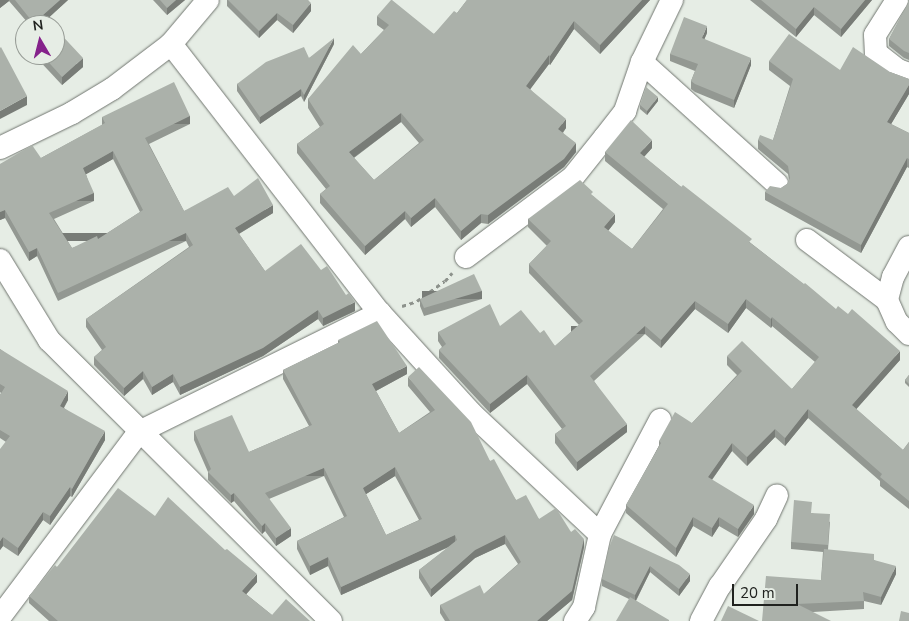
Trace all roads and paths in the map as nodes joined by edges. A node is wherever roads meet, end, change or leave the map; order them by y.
1 (208, 0) edge
2 (672, 0) edge
3 (897, 0) edge
4 (171, 44) junction
5 (642, 62) junction
6 (909, 74) edge
7 (0, 148) edge
8 (777, 184) dead end
9 (807, 240) dead end
10 (909, 247) edge
11 (466, 257) joint
12 (0, 260) edge
13 (887, 300) junction
14 (380, 313) junction
15 (909, 334) edge
16 (660, 420) dead end
17 (139, 432) junction
18 (777, 495) dead end
19 (600, 534) junction
20 (0, 617) edge
21 (331, 621) edge
22 (576, 621) edge
23 (701, 621) edge

1 - 4 street
2 - 5 street
3 - 6 street
4 - 7 street
4 - 14 street
5 - 8 street
5 - 11 street
9 - 13 street
10 - 13 street
11 - 14 path
12 - 17 street
13 - 15 street
14 - 17 street
14 - 19 street
16 - 19 street
17 - 20 street
17 - 21 street
18 - 23 street
19 - 22 street

